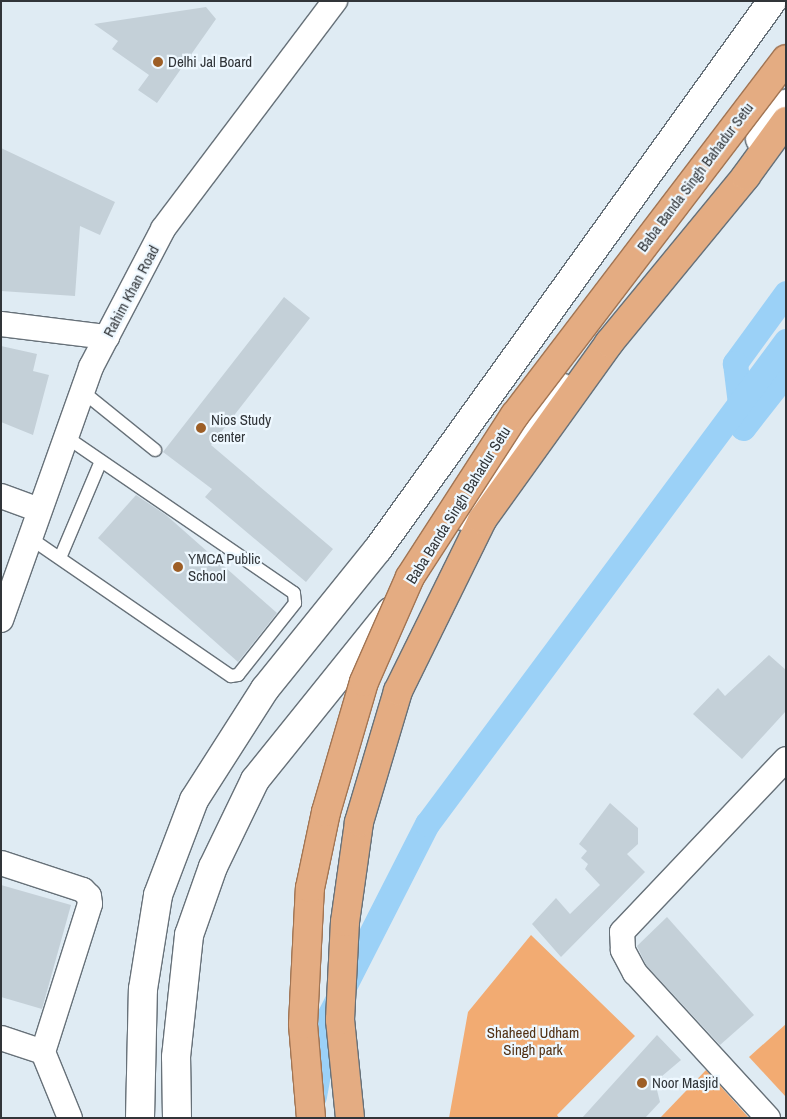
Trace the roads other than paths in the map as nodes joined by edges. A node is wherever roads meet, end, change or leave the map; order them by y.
1 (335, 1) edge
2 (772, 1) edge
3 (786, 59) edge
4 (786, 104) edge
5 (786, 120) edge
6 (1, 324) edge
7 (107, 337) junction
8 (82, 391) junction
9 (66, 436) junction
10 (155, 450) dead end
11 (101, 461) junction
12 (1, 496) edge
13 (39, 510) junction
14 (30, 538) junction
15 (60, 558) junction
16 (1, 620) edge
17 (786, 759) edge
18 (1, 863) edge
19 (1, 1038) edge
20 (43, 1052) junction
21 (70, 1118) edge
22 (140, 1118) edge
23 (177, 1118) edge
24 (311, 1118) edge
25 (350, 1118) edge
26 (768, 1118) edge

1 - 7 street, Rahim Khan Road
2 - 22 street
3 - 24 highway, Baba Banda Singh Bahadur Setu, bridge
4 - 23 street
5 - 25 highway, Baba Banda Singh Bahadur Setu
6 - 7 street
7 - 8 street, Rahim Khan Road
8 - 9 street, Rahim Khan Road
8 - 10 lane
9 - 11 lane
9 - 13 street, Rahim Khan Road
11 - 15 lane
11 - 15 lane
12 - 13 street
13 - 14 street, Rahim Khan Road
14 - 15 lane
14 - 16 street, Rahim Khan Road
17 - 26 street
18 - 20 street
19 - 20 street
20 - 21 street

